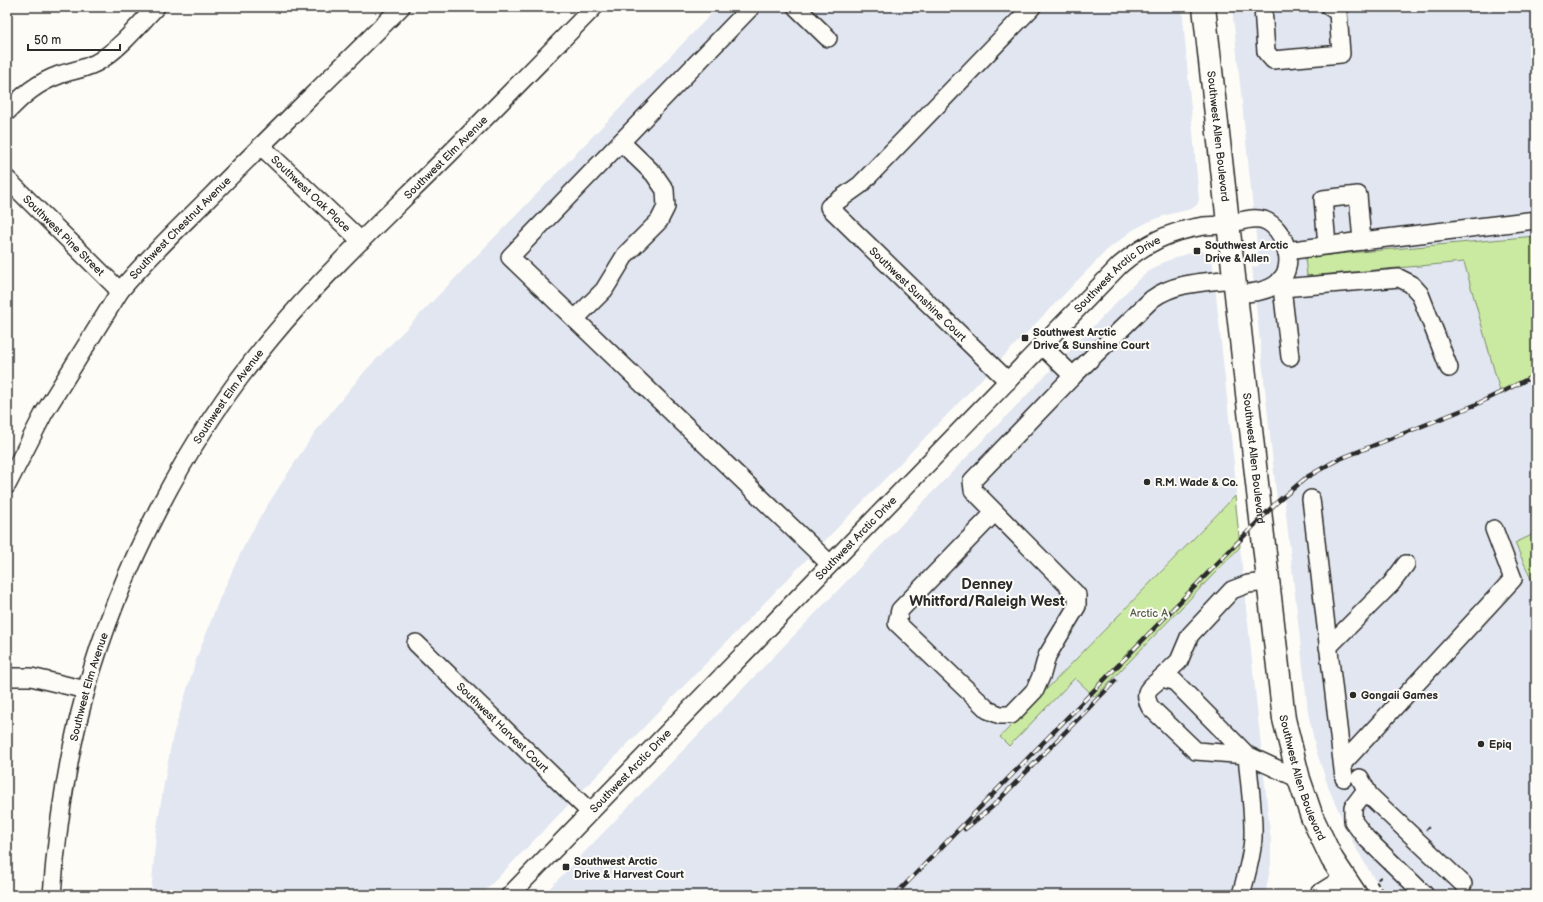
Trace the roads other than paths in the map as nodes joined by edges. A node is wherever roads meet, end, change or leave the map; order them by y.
1 (156, 7) edge
2 (401, 7) edge
3 (594, 7) edge
4 (751, 7) edge
5 (796, 7) edge
6 (1032, 7) edge
7 (1204, 7) edge
8 (1264, 7) edge
9 (1330, 7) edge
10 (828, 38) dead end
11 (7, 112) edge
12 (621, 142) junction
13 (261, 146) junction
14 (7, 179) edge
15 (1536, 220) edge
16 (1228, 224) junction
17 (361, 241) junction
18 (1362, 241) junction
19 (1327, 245) junction
20 (1286, 251) junction
21 (1282, 283) junction
22 (1235, 286) junction
23 (120, 292) junction
24 (575, 319) junction
25 (1042, 346) junction
26 (1290, 357) dead end
27 (1449, 368) dead end
28 (1073, 376) junction
29 (1008, 381) junction
30 (7, 485) edge
31 (1311, 499) dead end
32 (995, 512) junction
33 (1494, 529) dead end
34 (830, 564) junction
35 (1406, 564) dead end
36 (1268, 582) junction
37 (416, 643) dead end
38 (1328, 647) junction
39 (7, 677) edge
40 (1161, 678) junction
41 (86, 690) junction
42 (1247, 755) junction
43 (1353, 777) junction
44 (1299, 779) junction
45 (590, 812) junction
46 (1463, 884) dead end
47 (1351, 888) edge
48 (52, 895) edge
49 (510, 895) edge
50 (1241, 895) edge
51 (1322, 895) edge
52 (1425, 895) edge

1 - 11 street
2 - 13 street, Southwest Chestnut Avenue
3 - 17 street, Southwest Elm Avenue
4 - 12 street
5 - 10 street
6 - 29 street, Southwest Sunshine Court
7 - 16 main road, Southwest Allen Boulevard
8 - 9 street
12 - 24 street
12 - 24 street
13 - 17 street, Southwest Oak Place
13 - 23 street, Southwest Chestnut Avenue
14 - 23 street, Southwest Pine Street
15 - 18 street
16 - 20 street
16 - 22 main road, Southwest Allen Boulevard
16 - 25 street, Southwest Arctic Drive
17 - 41 street, Southwest Elm Avenue
18 - 19 street
18 - 19 street
19 - 20 street
20 - 21 street
21 - 22 street
21 - 26 street
21 - 27 street
22 - 28 street
22 - 36 main road, Southwest Allen Boulevard
23 - 30 street, Southwest Chestnut Avenue
24 - 34 street
25 - 28 street
25 - 29 street, Southwest Arctic Drive
28 - 32 street
29 - 34 street, Southwest Arctic Drive
31 - 38 street
32 - 32 street
33 - 43 street
34 - 45 street, Southwest Arctic Drive
35 - 38 street
36 - 40 street
36 - 44 main road, Southwest Allen Boulevard
37 - 45 street, Southwest Harvest Court
38 - 43 street
39 - 41 street
40 - 42 street
40 - 42 street
41 - 48 street, Southwest Elm Avenue
42 - 44 street
42 - 50 street
43 - 46 street
43 - 52 street
44 - 47 main road, Southwest Allen Boulevard
45 - 49 street, Southwest Arctic Drive
47 - 51 main road

